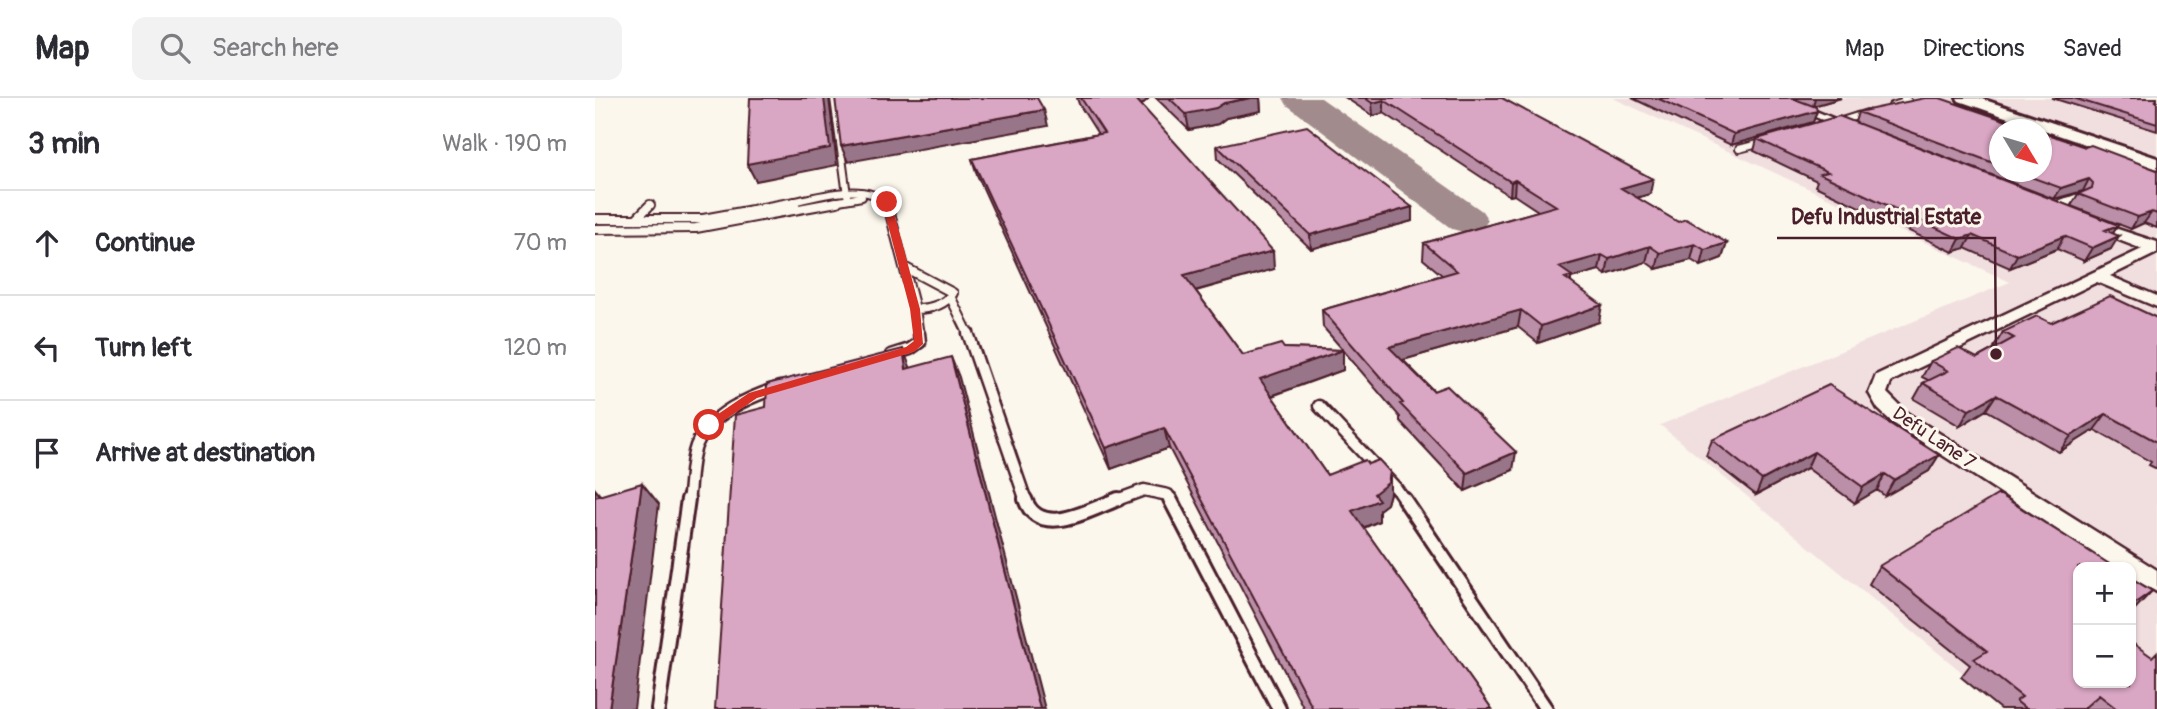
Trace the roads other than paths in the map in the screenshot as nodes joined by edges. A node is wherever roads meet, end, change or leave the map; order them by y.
1 (834, 98) edge
2 (1775, 98) edge
3 (1904, 98) edge
4 (1964, 98) edge
5 (1989, 98) edge
6 (1831, 124) junction
7 (1861, 133) edge
8 (1776, 139) edge
9 (1739, 149) dead end
10 (2157, 154) edge
11 (2157, 164) edge
12 (848, 196) junction
13 (2081, 196) edge
14 (650, 205) dead end
15 (2044, 206) joint
16 (755, 213) junction
17 (595, 219) edge
18 (636, 219) junction
19 (595, 229) edge
20 (2156, 248) edge
21 (904, 267) junction
22 (2097, 276) junction
23 (951, 298) junction
24 (2157, 302) edge
25 (915, 309) junction
26 (884, 357) edge
27 (792, 384) edge
28 (1319, 406) dead end
29 (2157, 582) edge
30 (658, 709) edge
31 (1279, 709) edge
32 (1546, 709) edge

1 - 12 lane
2 - 6 street
3 - 6 lane
4 - 11 main road
5 - 10 main road
6 - 7 street
8 - 9 lane
12 - 16 lane
12 - 21 lane
13 - 15 lane
14 - 18 lane
15 - 20 street
16 - 18 lane
16 - 19 lane
17 - 18 lane
20 - 22 street, Defu Lane 7
21 - 23 lane
21 - 25 lane
22 - 24 street
22 - 29 street, Defu Lane 7
23 - 25 lane
23 - 31 lane
25 - 26 lane
27 - 30 lane
28 - 32 lane

